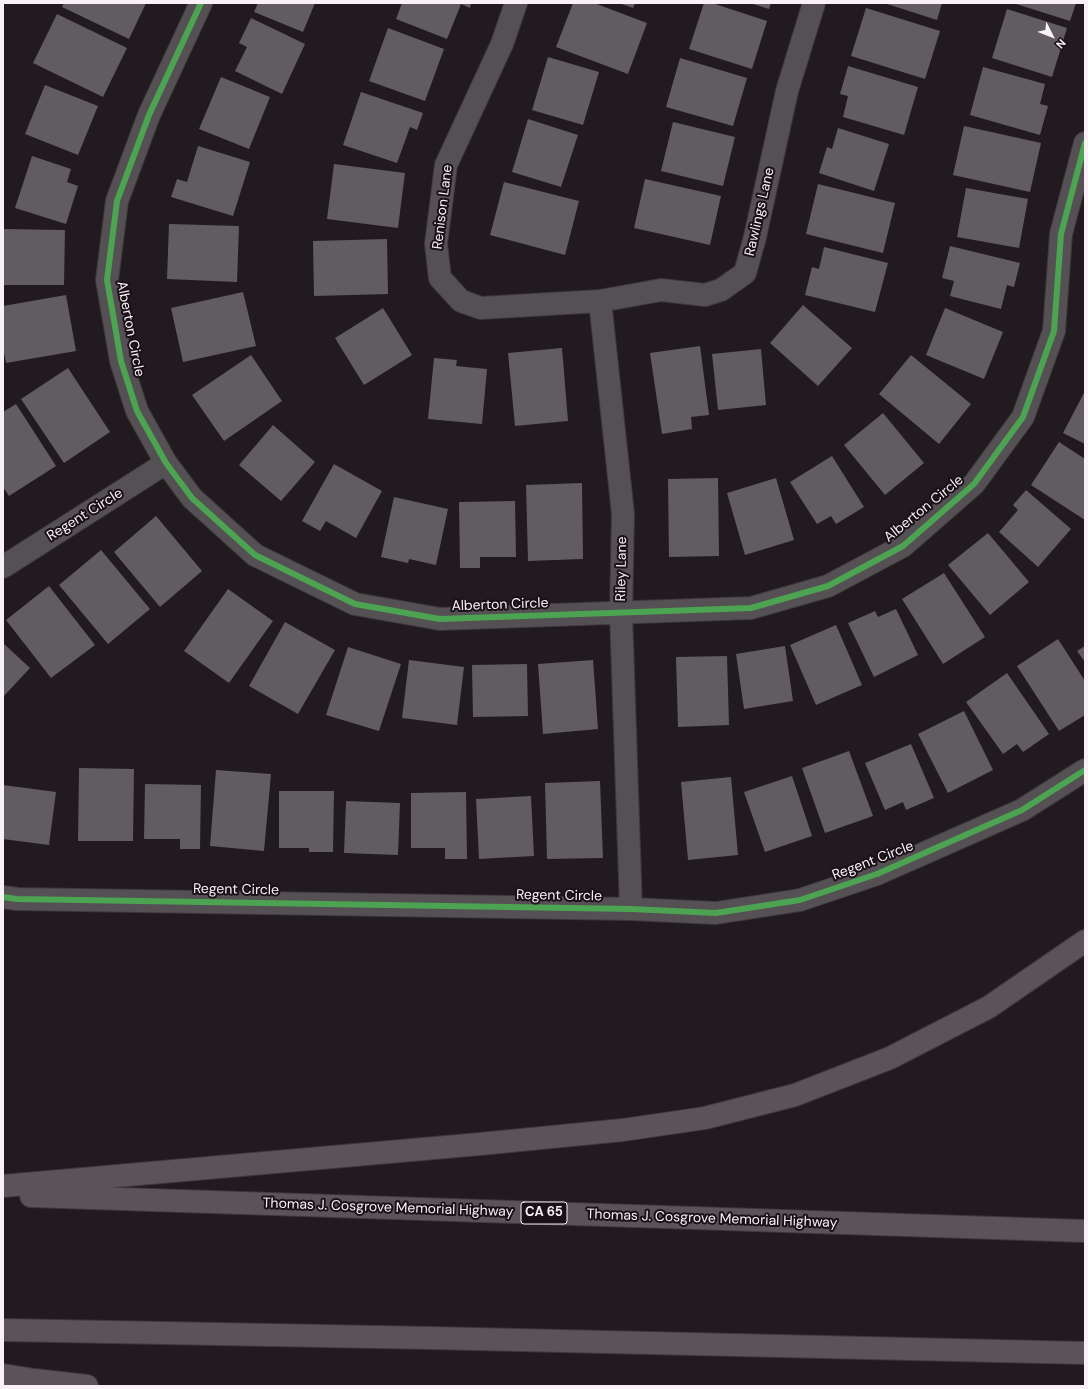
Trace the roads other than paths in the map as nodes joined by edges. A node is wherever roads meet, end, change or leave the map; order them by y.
1 (201, 3) edge
2 (516, 3) edge
3 (814, 3) edge
4 (1085, 143) edge
5 (600, 301) junction
6 (166, 464) junction
7 (3, 567) edge
8 (621, 613) junction
9 (1085, 770) edge
10 (3, 897) edge
11 (631, 909) junction
12 (1085, 941) edge
13 (3, 1186) edge
14 (3, 1195) edge
15 (1085, 1231) edge
16 (3, 1330) edge
17 (1085, 1353) edge
18 (3, 1375) edge
19 (87, 1386) edge

1 - 6 street, Alberton Circle
2 - 5 street, Renison Lane
3 - 5 street, Rawlings Lane
4 - 8 street, Alberton Circle
5 - 8 street, Riley Lane
6 - 7 street, Regent Circle
6 - 8 street, Alberton Circle
8 - 11 street, Riley Lane
9 - 11 street, Regent Circle
10 - 11 street, Regent Circle
12 - 13 highway
14 - 15 highway, Thomas J. Cosgrove Memorial Highway / CA 65
16 - 17 highway
18 - 19 highway

